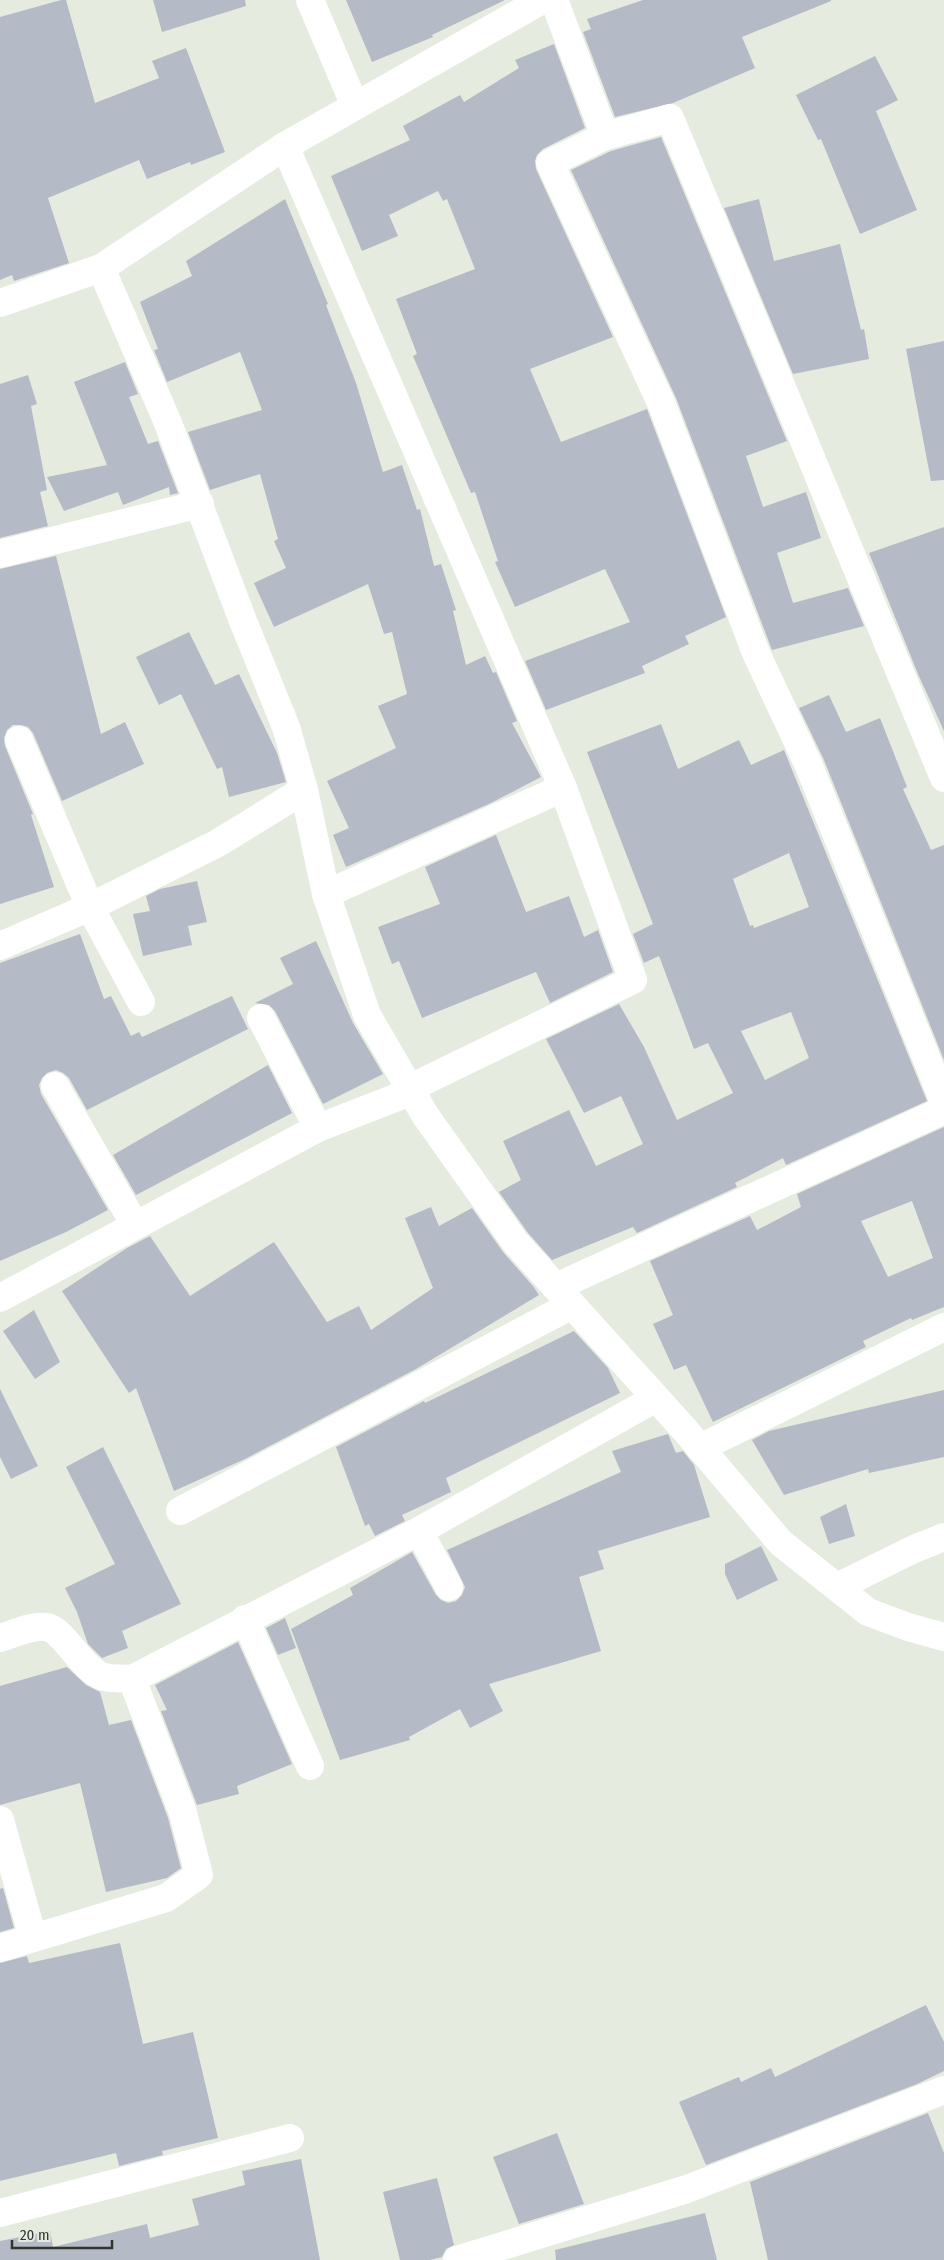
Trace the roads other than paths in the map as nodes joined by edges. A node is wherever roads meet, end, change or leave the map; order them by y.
1 (310, 0) edge
2 (542, 0) edge
3 (554, 0) edge
4 (356, 106) junction
5 (605, 136) junction
6 (285, 146) junction
7 (101, 268) junction
8 (0, 303) edge
9 (200, 504) junction
10 (0, 554) edge
11 (19, 740) dead end
12 (944, 778) edge
13 (563, 788) junction
14 (304, 790) junction
15 (326, 894) junction
16 (90, 908) junction
17 (0, 946) edge
18 (141, 1002) dead end
19 (261, 1018) dead end
20 (55, 1086) dead end
21 (412, 1090) junction
22 (944, 1102) edge
23 (944, 1110) edge
24 (318, 1128) junction
25 (135, 1225) junction
26 (564, 1296) junction
27 (0, 1298) edge
28 (944, 1327) edge
29 (656, 1398) junction
30 (700, 1448) junction
31 (180, 1511) dead end
32 (419, 1531) junction
33 (944, 1537) edge
34 (837, 1587) junction
35 (449, 1588) dead end
36 (245, 1620) junction
37 (944, 1637) edge
38 (0, 1638) edge
39 (132, 1678) junction
40 (310, 1766) dead end
41 (0, 1820) edge
42 (33, 1938) junction
43 (0, 1948) edge
44 (944, 2090) edge
45 (290, 2138) dead end
46 (0, 2213) edge
47 (457, 2260) edge

1 - 4 street
2 - 4 street
3 - 5 street
4 - 6 street
5 - 12 street
5 - 22 street
6 - 7 street
6 - 13 street
7 - 8 street
7 - 9 street
9 - 10 street
9 - 14 street
11 - 16 street
13 - 15 street
13 - 21 street
14 - 15 street
14 - 16 street
15 - 21 street
16 - 17 street
16 - 18 street
19 - 24 street
20 - 25 street
21 - 24 street
21 - 26 street
23 - 26 street
24 - 25 street
25 - 27 street
26 - 29 street
26 - 31 street
28 - 30 street
29 - 30 street
29 - 32 street
30 - 34 street
32 - 35 street
32 - 36 street
33 - 34 street
34 - 37 street
36 - 39 street
36 - 40 street
38 - 39 street
39 - 42 street
41 - 42 street
42 - 43 street
44 - 47 street
45 - 46 street

